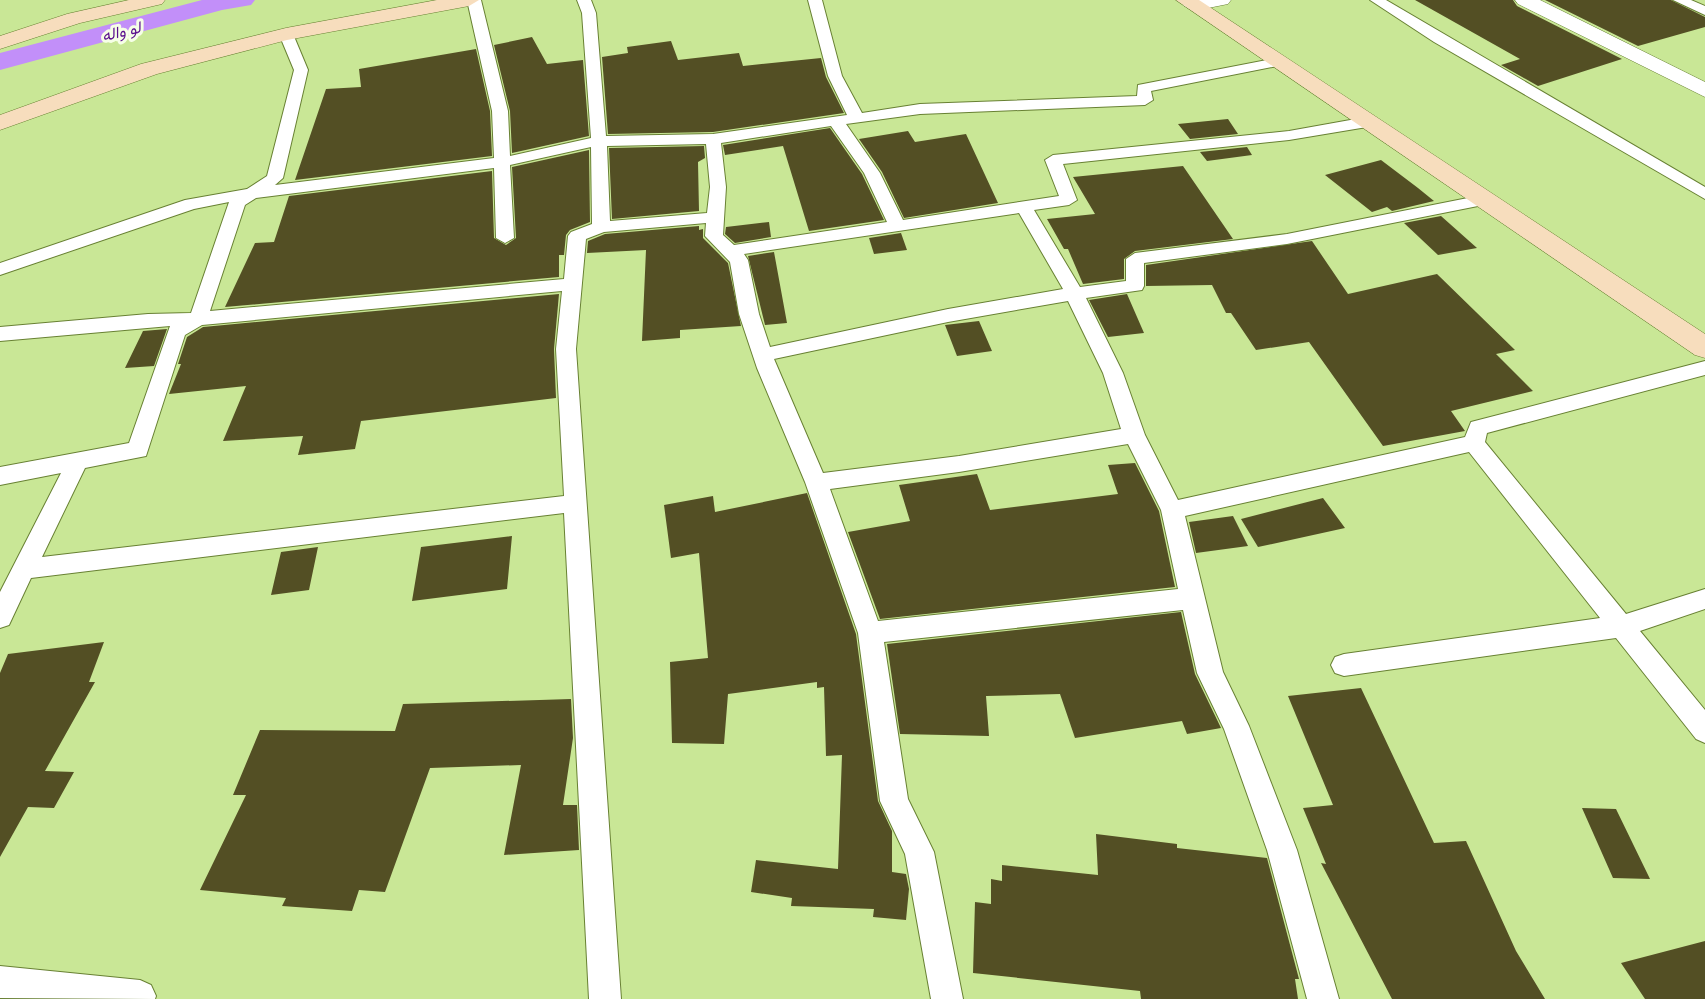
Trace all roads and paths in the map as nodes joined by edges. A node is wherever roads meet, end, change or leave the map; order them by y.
1 (155, 0) edge
2 (469, 0) edge
3 (474, 0) edge
4 (584, 0) edge
5 (815, 0) edge
6 (1221, 0) edge
7 (1377, 0) edge
8 (1525, 0) edge
9 (1680, 0) edge
10 (1189, 2) edge
11 (1705, 11) edge
12 (286, 34) junction
13 (0, 43) edge
14 (1278, 62) junction
15 (1705, 90) edge
16 (856, 119) junction
17 (836, 122) junction
18 (1367, 122) junction
19 (0, 123) edge
20 (713, 139) junction
21 (599, 141) junction
22 (503, 162) junction
23 (254, 193) junction
24 (1705, 194) edge
25 (1483, 200) junction
26 (1024, 207) junction
27 (716, 217) junction
28 (898, 226) junction
29 (601, 227) junction
30 (505, 238) dead end
31 (730, 250) junction
32 (0, 269) edge
33 (570, 284) junction
34 (1074, 293) junction
35 (198, 319) junction
36 (0, 334) edge
37 (1705, 348) edge
38 (763, 355) junction
39 (1705, 368) edge
40 (1134, 435) junction
41 (1474, 443) junction
42 (77, 463) junction
43 (0, 476) edge
44 (816, 482) junction
45 (577, 503) junction
46 (1172, 510) junction
47 (26, 569) junction
48 (1194, 598) junction
49 (1705, 599) edge
50 (0, 617) edge
51 (1621, 627) junction
52 (870, 633) junction
53 (1344, 665) dead end
54 (1705, 730) edge
55 (0, 982) edge
56 (140, 996) dead end
57 (605, 999) edge
58 (947, 999) edge
59 (1323, 999) edge

1 - 13 street
2 - 12 street
3 - 22 lane
4 - 21 lane
5 - 16 lane
6 - 10 street
7 - 24 lane
8 - 15 street
9 - 11 lane
10 - 14 street
12 - 19 street
12 - 23 lane
14 - 16 lane
14 - 18 street
16 - 17 lane
17 - 20 lane
17 - 28 lane
18 - 25 street
18 - 26 lane
20 - 21 lane
20 - 27 lane
21 - 22 lane
21 - 29 lane
22 - 23 lane
22 - 30 lane
23 - 32 lane
23 - 35 lane
25 - 34 lane
25 - 37 street
26 - 28 lane
26 - 34 lane
27 - 29 lane
27 - 31 lane
28 - 31 lane
29 - 33 lane
31 - 38 lane
33 - 35 lane
33 - 45 lane
34 - 38 lane
34 - 40 lane
35 - 36 lane
35 - 42 lane
38 - 44 lane
39 - 41 lane
40 - 44 lane
40 - 46 lane
41 - 46 lane
41 - 51 lane
42 - 43 lane
42 - 47 lane
44 - 52 lane
45 - 47 lane
45 - 57 lane
46 - 48 lane
47 - 50 lane
48 - 52 lane
48 - 59 lane
49 - 51 lane
51 - 53 lane
51 - 54 lane
52 - 58 lane
55 - 56 lane

